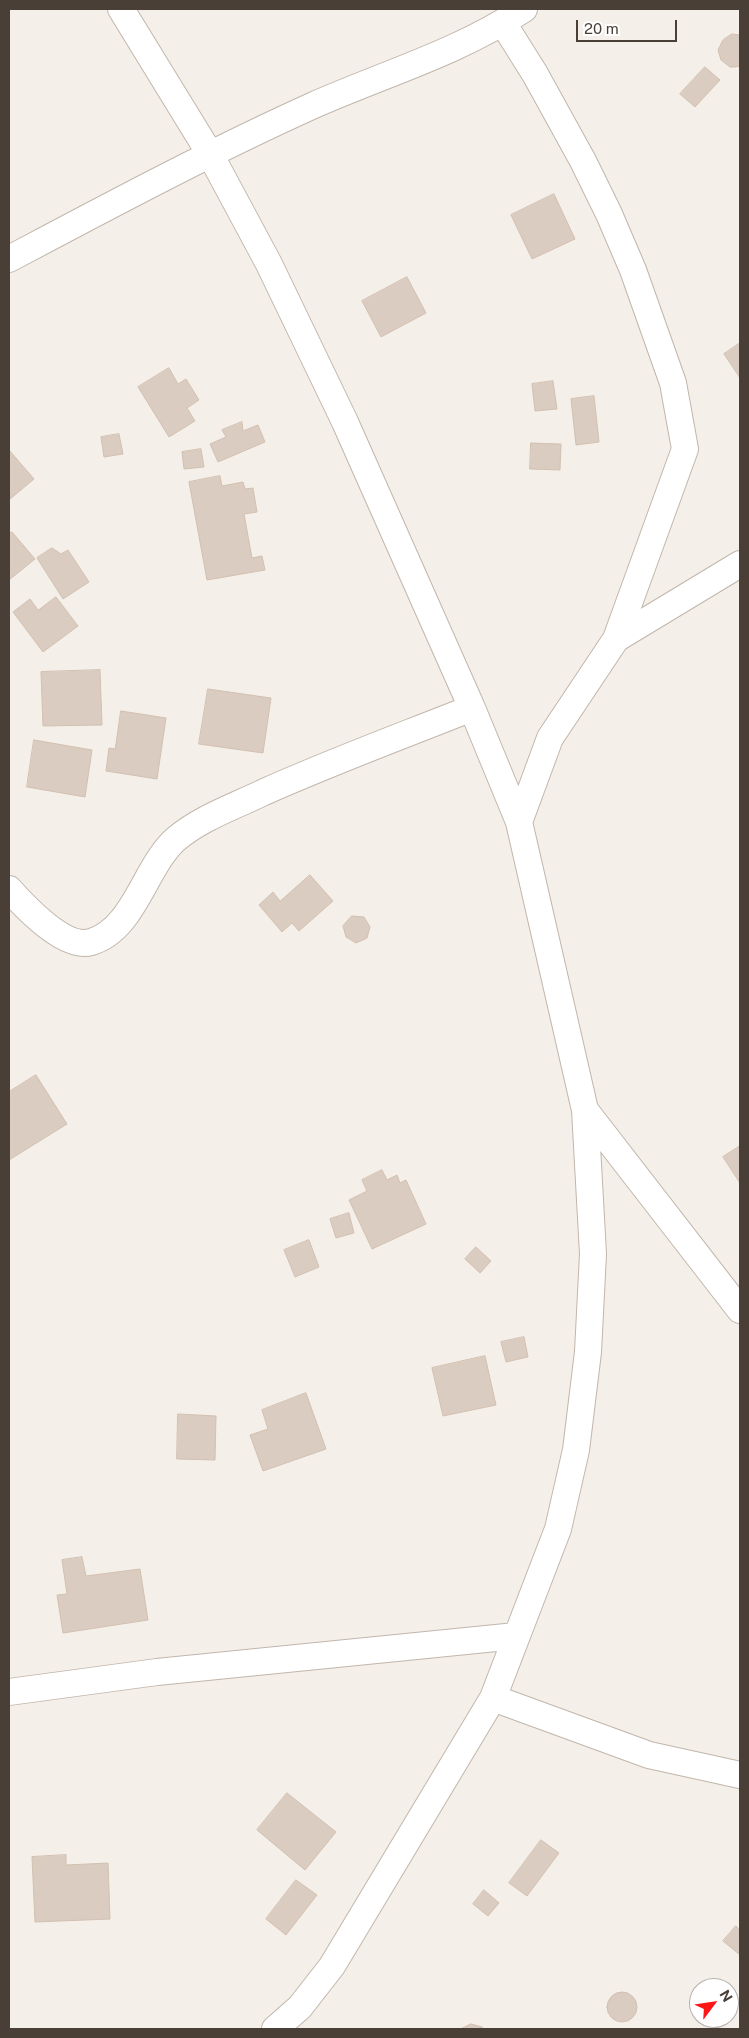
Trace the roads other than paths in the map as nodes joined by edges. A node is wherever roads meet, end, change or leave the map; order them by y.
1 (121, 9) edge
2 (524, 9) edge
3 (502, 23) junction
4 (210, 154) junction
5 (9, 259) edge
6 (740, 564) edge
7 (616, 639) junction
8 (472, 708) junction
9 (519, 822) junction
10 (9, 889) edge
11 (585, 1110) junction
12 (740, 1310) edge
13 (516, 1636) junction
14 (9, 1692) edge
15 (493, 1698) junction
16 (740, 1775) edge
17 (275, 2029) edge

1 - 4 street
2 - 3 street
3 - 4 street
3 - 7 street
4 - 5 street
4 - 8 street
6 - 7 street
7 - 9 street
8 - 9 street
8 - 10 street
9 - 11 street
11 - 12 street
11 - 13 street
13 - 14 street
13 - 15 street
15 - 16 street
15 - 17 street

